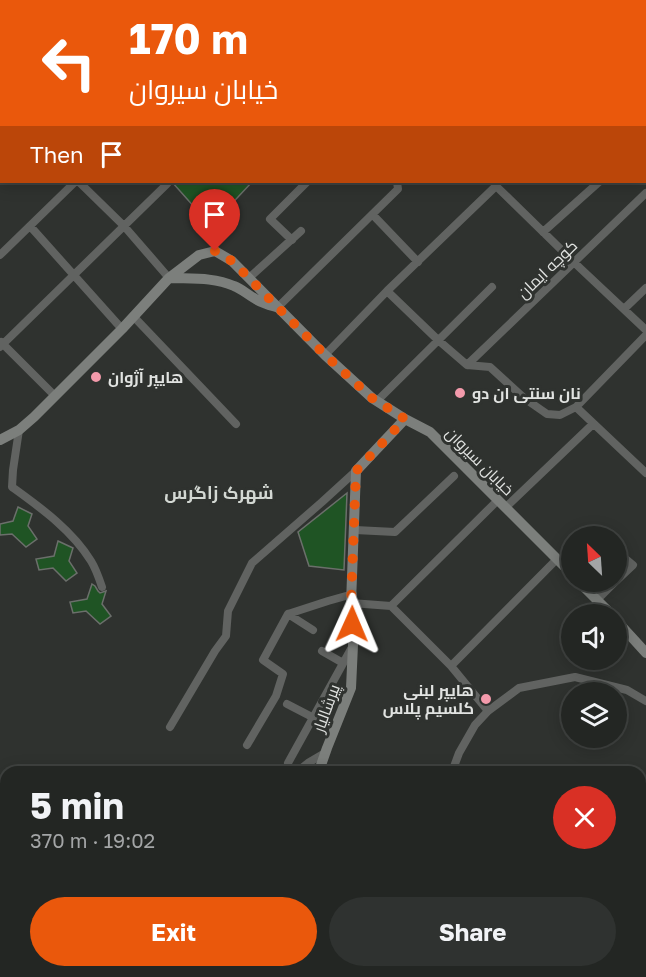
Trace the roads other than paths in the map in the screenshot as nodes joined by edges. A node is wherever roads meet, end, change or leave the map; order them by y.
1 (76, 183) edge
2 (78, 183) edge
3 (166, 183) edge
4 (307, 183) edge
5 (397, 183) edge
6 (598, 183) edge
7 (646, 193) edge
8 (373, 215) junction
9 (30, 226) junction
10 (124, 226) junction
11 (301, 231) dead end
12 (543, 232) junction
13 (291, 240) junction
14 (0, 255) edge
15 (418, 262) junction
16 (574, 263) junction
17 (74, 275) junction
18 (169, 278) junction
19 (249, 278) junction
20 (492, 287) dead end
21 (646, 288) edge
22 (387, 291) junction
23 (278, 307) junction
24 (624, 309) junction
25 (134, 317) junction
26 (122, 329) junction
27 (646, 330) edge
28 (646, 335) edge
29 (438, 340) junction
30 (1, 344) edge
31 (325, 355) junction
32 (467, 365) junction
33 (55, 396) junction
34 (377, 401) junction
35 (576, 407) junction
36 (405, 419) junction
37 (236, 424) dead end
38 (593, 424) junction
39 (19, 430) junction
40 (0, 440) edge
41 (356, 471) junction
42 (646, 473) edge
43 (454, 476) dead end
44 (502, 504) junction
45 (355, 530) junction
46 (557, 559) junction
47 (627, 560) edge
48 (561, 563) edge
49 (627, 571) edge
50 (102, 587) dead end
51 (589, 592) edge
52 (605, 592) edge
53 (352, 599) junction
54 (597, 600) junction
55 (601, 604) edge
56 (391, 606) junction
57 (288, 614) junction
58 (313, 630) dead end
59 (628, 631) joint
60 (646, 638) edge
61 (353, 645) junction
62 (322, 651) dead end
63 (646, 653) edge
64 (344, 663) junction
65 (451, 666) junction
66 (646, 701) edge
67 (287, 704) dead end
68 (488, 711) junction
69 (314, 718) junction
70 (170, 727) dead end
71 (247, 745) dead end
72 (325, 753) junction
73 (288, 763) dead end
74 (304, 766) edge
75 (321, 766) edge
76 (454, 766) edge

1 - 9 street
2 - 10 street
3 - 10 street
4 - 13 street
5 - 8 street
6 - 12 street
7 - 16 street, کوچه ایمان
8 - 15 street
8 - 23 street
9 - 14 street
9 - 17 street
10 - 17 street
10 - 18 street
11 - 13 street
12 - 15 street
12 - 16 street
13 - 19 street
15 - 22 street
16 - 24 street
16 - 32 street, کوچه ایمان
17 - 26 street
17 - 30 street
18 - 19 street, خیابان سیروان
18 - 23 street, خیابان سیروان
18 - 25 street, خیابان سیروان
19 - 23 street, خیابان سیروان
20 - 29 street
21 - 24 street
22 - 29 street
22 - 31 street
23 - 31 street, خیابان سیروان
24 - 27 street
25 - 26 street, خیابان سیروان
25 - 37 street
26 - 33 street, خیابان سیروان
28 - 35 street
29 - 32 street
29 - 34 street
30 - 33 street
31 - 34 street, خیابان سیروان
32 - 35 street
33 - 39 street, خیابان سیروان
34 - 36 street, خیابان سیروان
35 - 38 street
36 - 41 street
36 - 44 street, خیابان سیروان
38 - 42 street
38 - 44 street
39 - 40 street, خیابان سیروان
39 - 50 street
41 - 45 street, پیرشالیار
41 - 70 street
43 - 45 street
44 - 46 street, خیابان سیروان
44 - 56 street
45 - 53 street, پیرشالیار
46 - 48 street, خیابان سیروان
46 - 65 street
47 - 49 street
51 - 54 street
52 - 54 street
53 - 56 street
53 - 57 street
53 - 61 street, پیرشالیار
54 - 55 street
56 - 65 street
57 - 58 street
57 - 71 street
59 - 60 street
59 - 63 street
61 - 64 street
61 - 72 street, پیرشالیار
62 - 64 street
64 - 69 street
65 - 68 street
66 - 68 street
67 - 69 street
68 - 76 street
69 - 73 street
72 - 74 street
72 - 75 street, پیرشالیار

